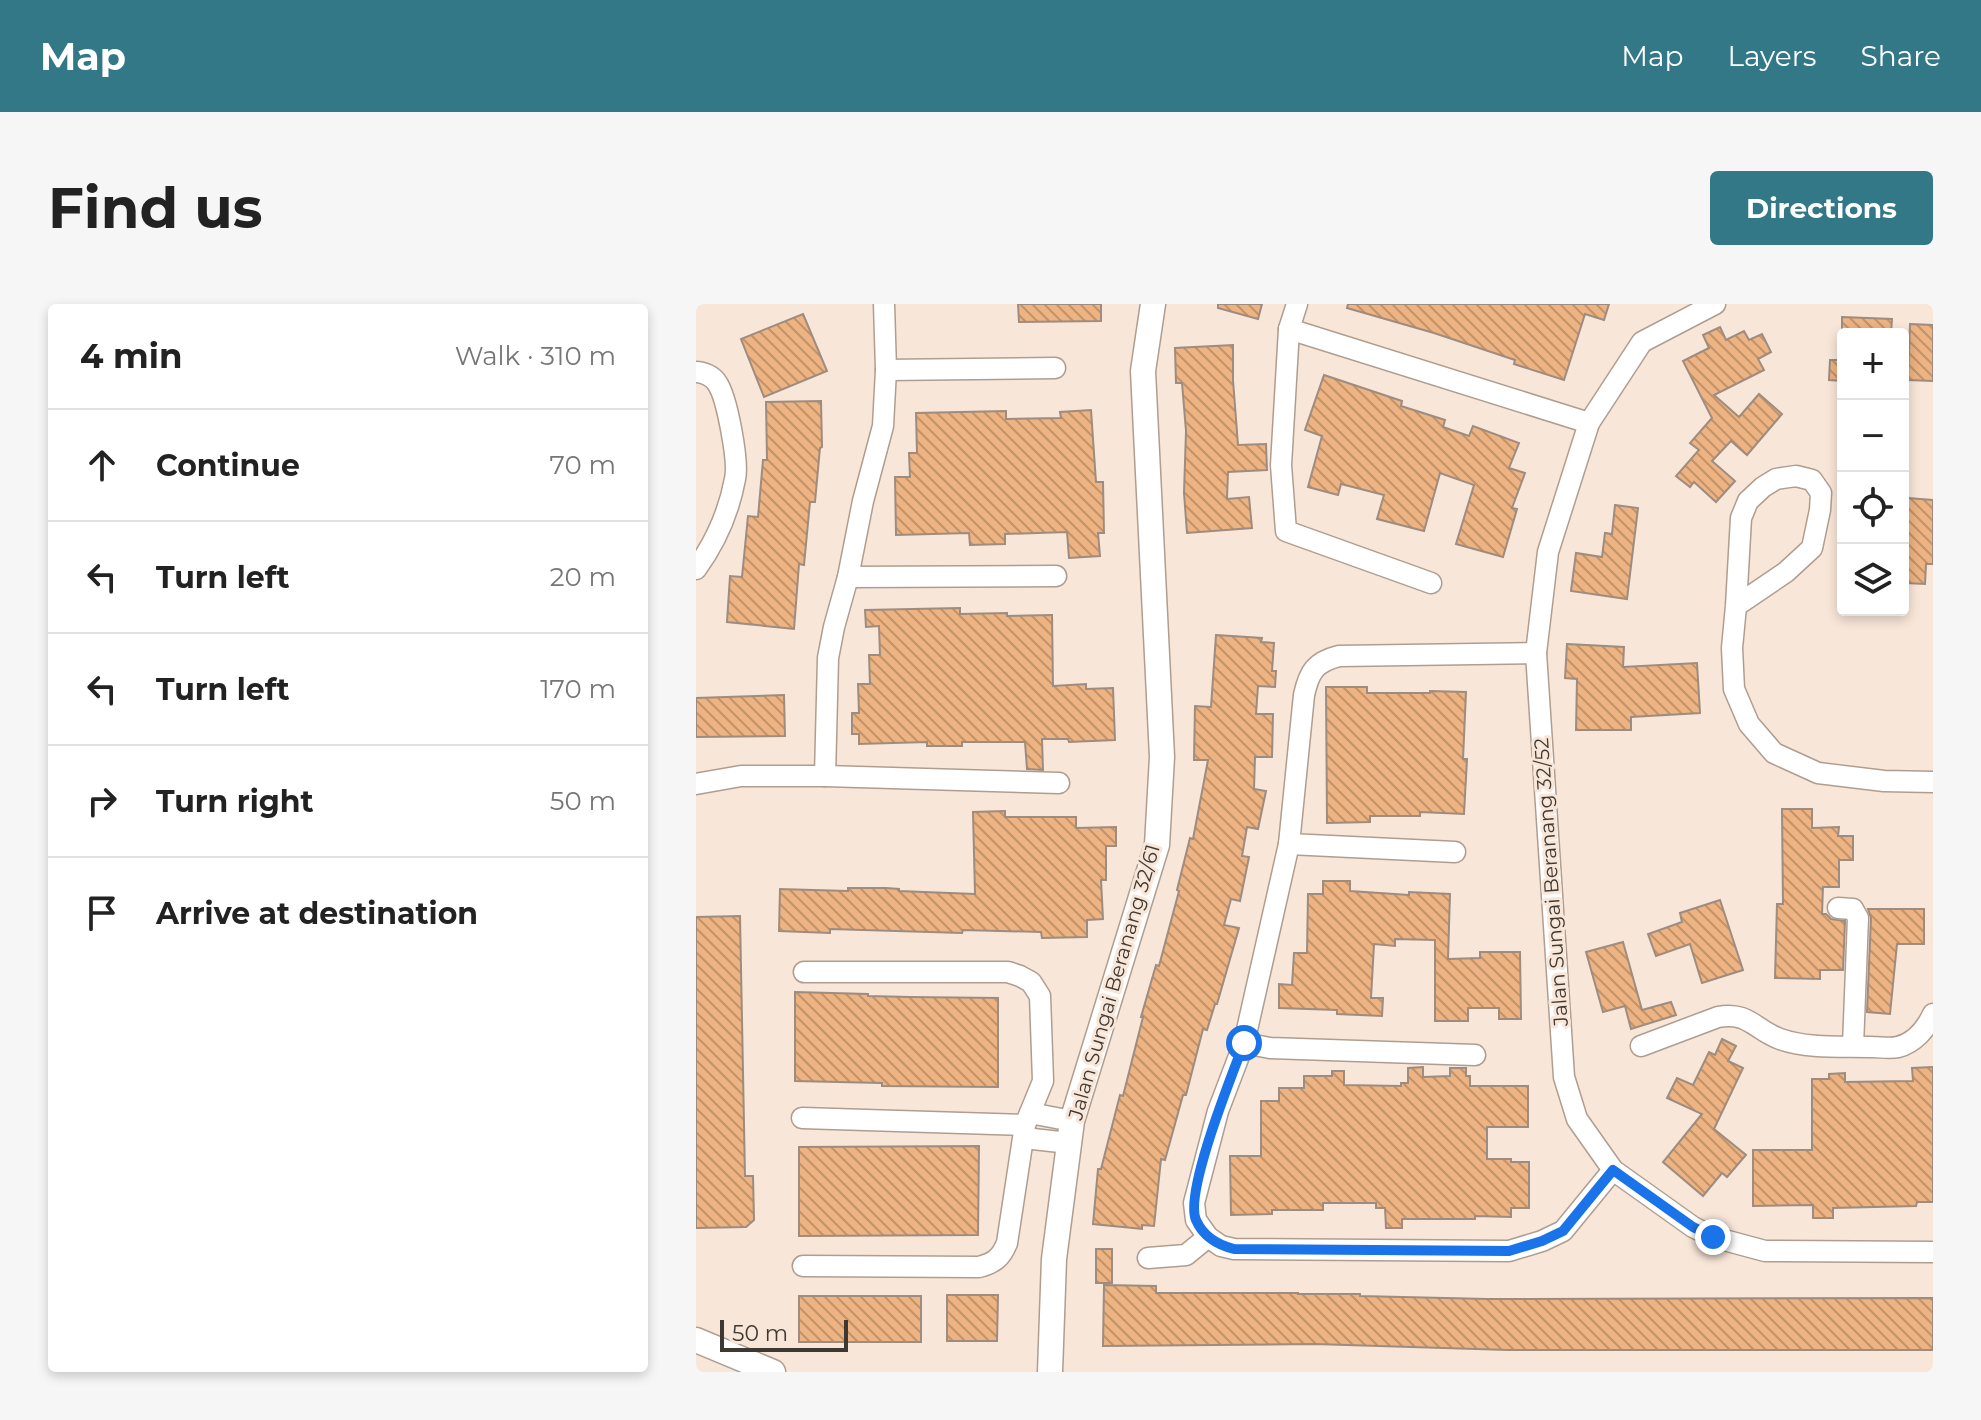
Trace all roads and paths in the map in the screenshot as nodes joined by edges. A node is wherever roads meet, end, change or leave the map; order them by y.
1 (884, 304) edge
2 (1153, 304) edge
3 (1297, 304) edge
4 (1715, 304) edge
5 (1289, 329) junction
6 (1055, 368) dead end
7 (886, 370) junction
8 (700, 372) edge
9 (1589, 423) junction
10 (696, 569) edge
11 (1056, 576) dead end
12 (848, 577) junction
13 (1431, 583) dead end
14 (1736, 606) junction
15 (1536, 653) junction
16 (825, 776) junction
17 (1933, 782) edge
18 (1059, 783) dead end
19 (696, 784) edge
20 (1289, 844) junction
21 (1455, 852) dead end
22 (1838, 908) dead end
23 (804, 972) dead end
24 (1933, 1014) edge
25 (1244, 1043) junction
26 (1641, 1046) dead end
27 (1853, 1046) junction
28 (1475, 1055) dead end
29 (802, 1118) dead end
30 (1026, 1125) junction
31 (1071, 1132) junction
32 (1613, 1170) junction
33 (1208, 1237) junction
34 (1933, 1252) edge
35 (1148, 1258) dead end
36 (803, 1266) dead end
37 (696, 1340) edge
38 (773, 1372) edge
39 (1050, 1372) edge

1 - 7 street
2 - 31 street, Jalan Sungai Beranang 32/61
3 - 5 street
4 - 9 street, Jalan Sungai Beranang 32/52
5 - 9 street
5 - 13 street
6 - 7 street
7 - 12 street
8 - 10 street
9 - 15 street, Jalan Sungai Beranang 32/52
11 - 12 street
12 - 16 street
14 - 14 street
14 - 17 street
15 - 20 street
15 - 32 street, Jalan Sungai Beranang 32/52
16 - 18 street
16 - 19 street
20 - 21 street
20 - 25 street
22 - 27 street
23 - 30 street
24 - 27 street
25 - 28 street
25 - 33 street
26 - 27 street
29 - 30 street
30 - 31 street
30 - 36 street
31 - 39 street, Jalan Sungai Beranang 32/61
32 - 33 street
32 - 34 street, Jalan Sungai Beranang 32/52
33 - 35 street
37 - 38 street

